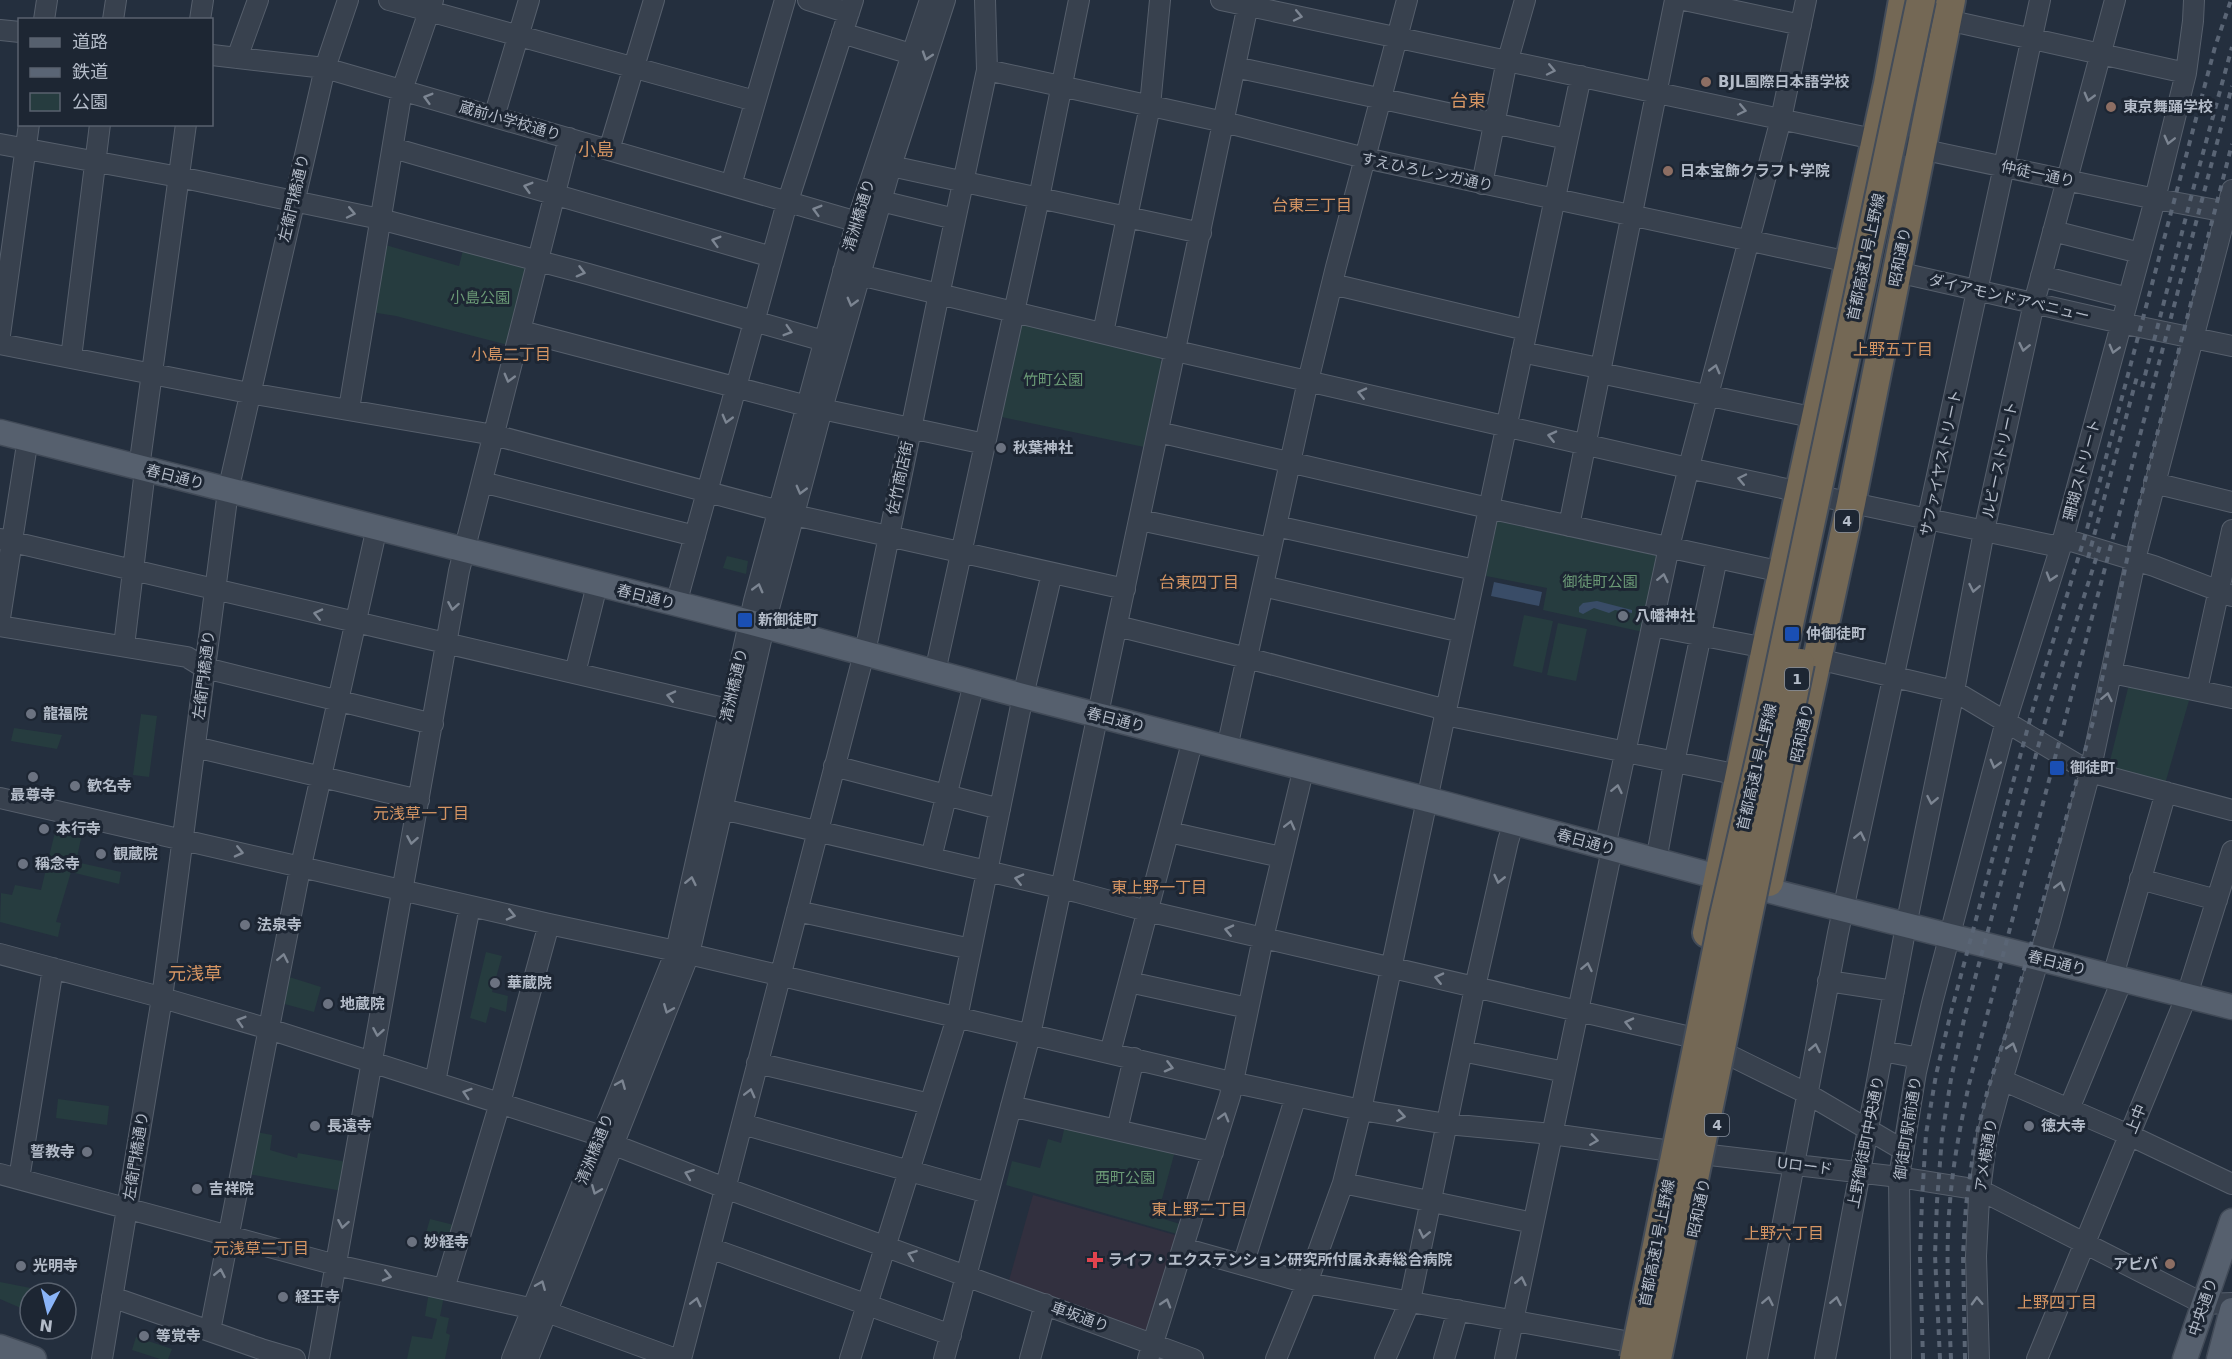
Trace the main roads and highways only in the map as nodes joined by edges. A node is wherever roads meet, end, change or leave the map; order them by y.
1 (1904, 0) edge
2 (1921, 0) edge
3 (1946, 7) edge
4 (1915, 148) junction
5 (1850, 254) junction
6 (0, 432) edge
7 (1766, 732) junction
8 (1718, 877) junction
9 (1767, 890) junction
10 (2232, 1007) edge
11 (1724, 1027) junction
12 (1674, 1147) junction
13 (2232, 1221) edge
14 (2232, 1310) edge
15 (0, 1347) edge
16 (1631, 1355) edge
17 (34, 1359) edge
18 (1657, 1359) edge
19 (1665, 1359) edge
20 (2185, 1359) edge
21 (2219, 1359) edge

1 - 5 highway
2 - 7 highway, 首都高速1号上野線 / 1, bridge
3 - 4 highway, 昭和通り / 4
3 - 11 highway, 首都高速1号上野線 / 1, bridge
4 - 5 highway
4 - 9 highway, 昭和通り / 4
5 - 8 highway
6 - 8 main road, 春日通り
7 - 12 highway, bridge
7 - 16 highway, 首都高速1号上野線 / 1, bridge
8 - 9 main road, 春日通り
8 - 12 highway
9 - 10 main road, 春日通り
9 - 19 highway, 昭和通り / 4
11 - 16 highway, bridge
11 - 18 highway, 首都高速1号上野線 / 1, bridge
12 - 16 highway
13 - 20 main road, 中央通り
14 - 21 main road, 中央通り
15 - 17 main road

